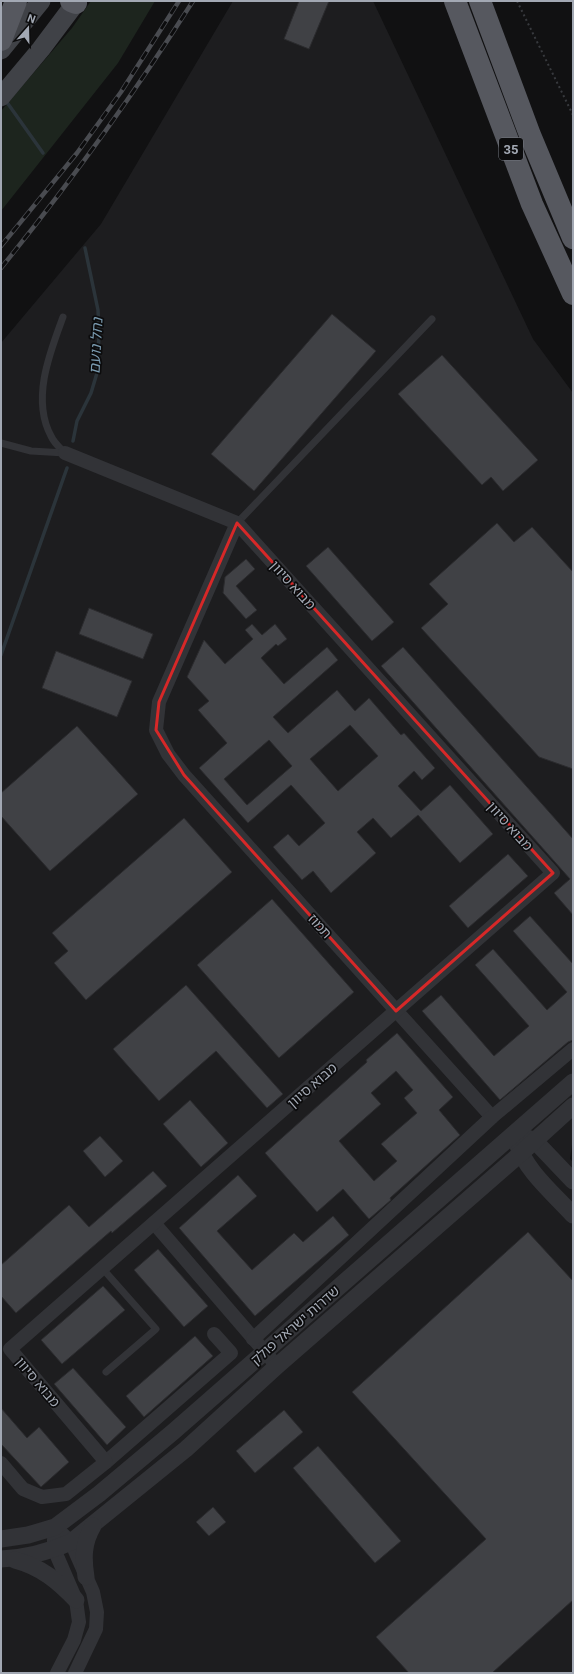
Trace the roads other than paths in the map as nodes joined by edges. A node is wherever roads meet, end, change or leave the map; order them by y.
1 (16, 1) edge
2 (41, 1) edge
3 (455, 1) edge
4 (480, 1) edge
5 (75, 2) edge
6 (1, 40) edge
7 (1, 50) edge
8 (1, 97) edge
9 (573, 238) edge
10 (573, 294) edge
11 (63, 316) dead end
12 (432, 319) dead end
13 (1, 443) edge
14 (65, 452) junction
15 (237, 523) junction
16 (396, 1011) junction
17 (573, 1049) edge
18 (573, 1082) edge
19 (573, 1106) edge
20 (492, 1118) junction
21 (514, 1133) junction
22 (540, 1146) junction
23 (520, 1154) junction
24 (573, 1181) edge
25 (573, 1215) edge
26 (154, 1223) junction
27 (102, 1268) junction
28 (214, 1334) dead end
29 (253, 1339) junction
30 (264, 1352) junction
31 (277, 1366) junction
32 (106, 1372) dead end
33 (106, 1462) junction
34 (1, 1463) edge
35 (94, 1523) junction
36 (55, 1527) junction
37 (1, 1539) edge
38 (71, 1542) junction
39 (54, 1549) junction
40 (6, 1559) edge
41 (86, 1577) junction
42 (76, 1600) junction
43 (56, 1673) edge
44 (75, 1673) edge

1 - 6 highway
2 - 7 main road
3 - 10 highway, 35
4 - 9 highway, 35
5 - 8 main road
11 - 14 lane
12 - 15 lane
13 - 14 lane
14 - 15 street, מבוא סיוון
15 - 16 street, תמוז
15 - 16 street, מבוא סיוון
16 - 20 street, תמוז
16 - 26 street, מבוא סיוון
17 - 20 street
18 - 21 street, שדרות ישראל פולק
19 - 22 street
20 - 29 street
21 - 22 street
21 - 23 street
21 - 30 street, שדרות ישראל פולק
22 - 23 street, שדרות ישראל פולק
22 - 24 street
23 - 25 street
23 - 31 street, שדרות ישראל פולק
26 - 27 street, מבוא סיוון
26 - 29 street
27 - 32 lane
27 - 33 street, מבוא סיוון
28 - 33 street
29 - 30 street
30 - 31 street
30 - 36 street, שדרות ישראל פולק
31 - 35 street, שדרות ישראל פולק
33 - 34 street
35 - 38 street, שדרות ישראל פולק
35 - 41 street
36 - 37 street, שדרות ישראל פולק
36 - 38 street
36 - 39 street
38 - 39 street, שדרות ישראל פולק
38 - 41 street
39 - 40 street, שדרות ישראל פולק
39 - 42 street
40 - 42 street
41 - 44 street
42 - 43 street

